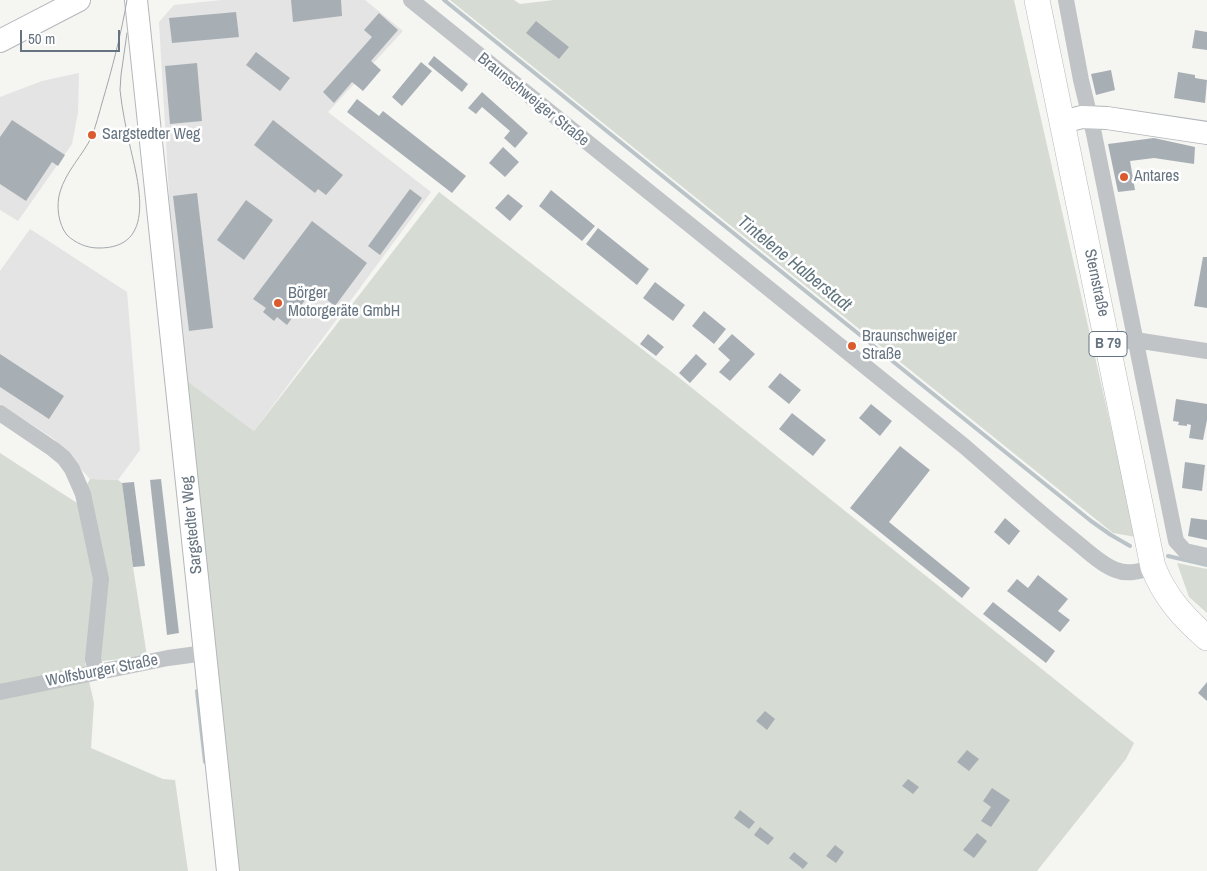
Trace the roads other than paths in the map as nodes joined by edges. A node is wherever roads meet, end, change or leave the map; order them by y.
1 (79, 0) edge
2 (136, 0) edge
3 (411, 0) edge
4 (1037, 0) edge
5 (1066, 0) edge
6 (0, 41) edge
7 (1091, 117) junction
8 (1062, 122) junction
9 (1207, 133) edge
10 (1135, 340) junction
11 (1108, 343) junction
12 (1207, 351) edge
13 (0, 413) edge
14 (1207, 556) edge
15 (1153, 567) junction
16 (1207, 638) edge
17 (205, 653) junction
18 (96, 672) junction
19 (0, 692) edge
20 (228, 871) edge

1 - 6 street
2 - 17 street, Sargstedter Weg
3 - 15 street, Braunschweiger Straße
4 - 8 main road, Sternstraße / B 79
5 - 7 street, Sternstraße
7 - 8 street
7 - 9 street
7 - 10 street, Sternstraße
8 - 11 main road, Sternstraße / B 79
10 - 11 street
10 - 12 street
10 - 14 street, Sternstraße
11 - 15 main road, Sternstraße / B 79
13 - 18 street
15 - 16 main road, B 79
17 - 18 street, Wolfsburger Straße
17 - 20 street, Sargstedter Weg
18 - 19 street, Wolfsburger Straße

